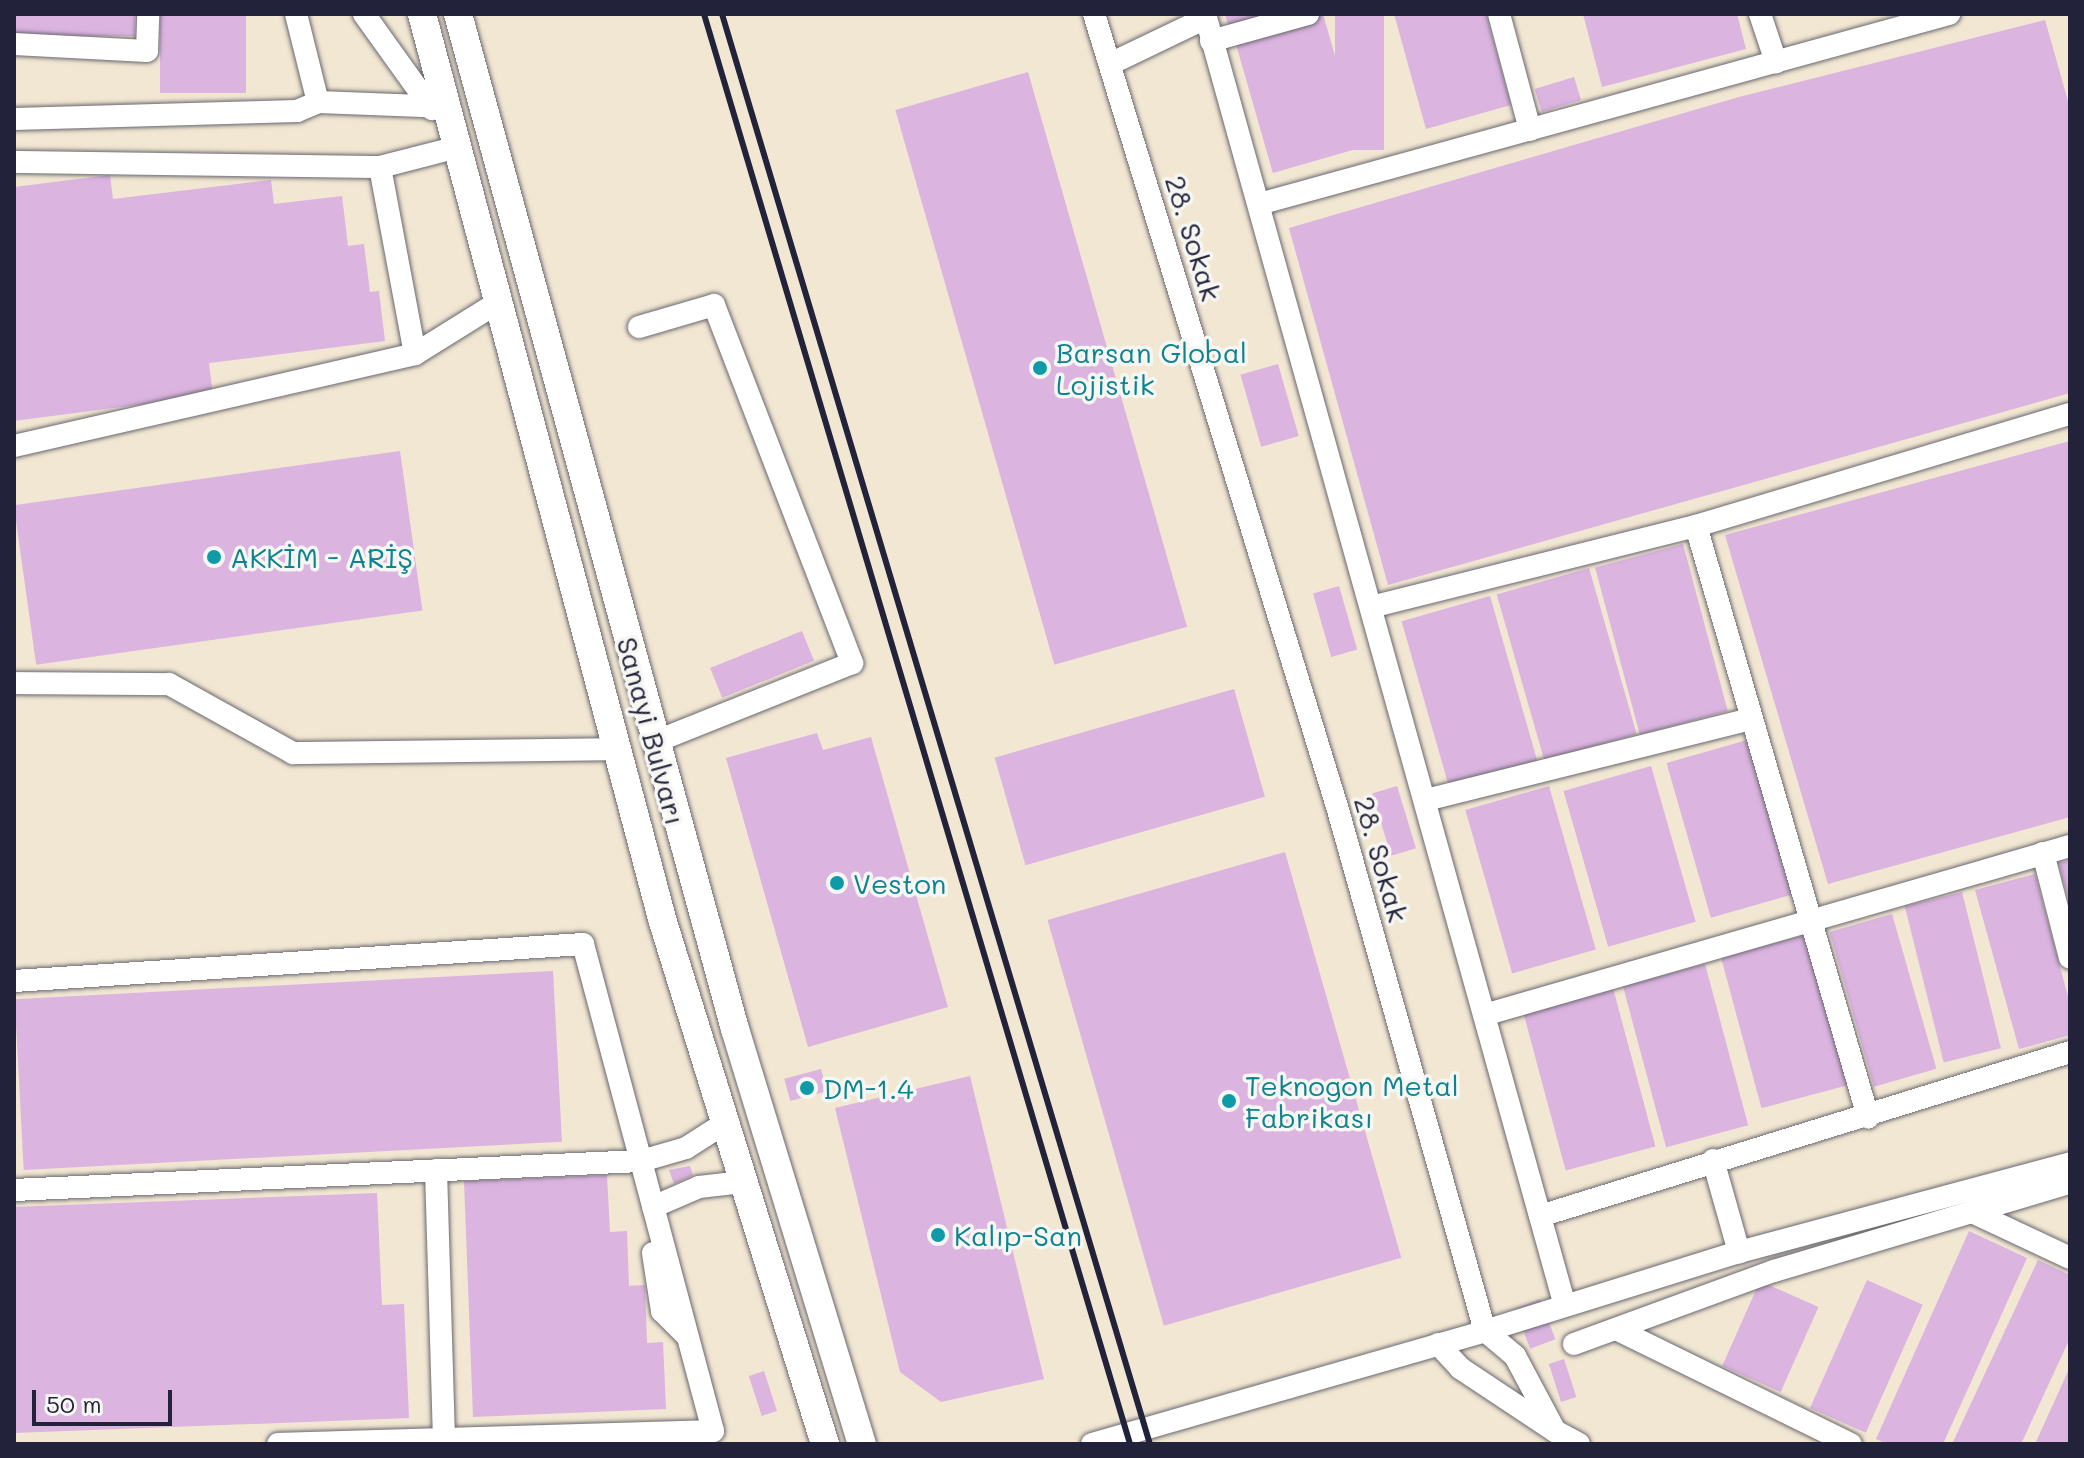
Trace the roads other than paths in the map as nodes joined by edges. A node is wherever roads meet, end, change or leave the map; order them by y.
1 (148, 14) edge
2 (296, 14) edge
3 (364, 14) edge
4 (422, 14) edge
5 (458, 14) edge
6 (1094, 14) edge
7 (1308, 14) edge
8 (1499, 14) edge
9 (1760, 14) edge
10 (1949, 14) edge
11 (1205, 16) edge
12 (1211, 41) junction
13 (14, 44) edge
14 (1776, 62) junction
15 (1110, 64) junction
16 (318, 102) junction
17 (440, 108) junction
18 (14, 119) edge
19 (1530, 130) junction
20 (458, 147) junction
21 (14, 162) edge
22 (380, 167) junction
23 (1259, 204) junction
24 (500, 301) junction
25 (639, 327) dead end
26 (415, 354) junction
27 (2070, 414) edge
28 (14, 446) edge
29 (1696, 526) junction
30 (1371, 607) junction
31 (14, 683) edge
32 (1750, 719) junction
33 (654, 742) junction
34 (618, 749) junction
35 (1426, 800) junction
36 (2070, 846) edge
37 (2043, 853) junction
38 (1815, 919) junction
39 (2070, 958) edge
40 (14, 981) edge
41 (1484, 1015) junction
42 (2070, 1052) edge
43 (1868, 1117) junction
44 (725, 1123) junction
45 (1713, 1160) junction
46 (641, 1161) junction
47 (2070, 1163) edge
48 (436, 1170) junction
49 (743, 1182) junction
50 (2070, 1183) edge
51 (14, 1190) edge
52 (654, 1210) junction
53 (1972, 1212) junction
54 (1540, 1216) junction
55 (1739, 1252) junction
56 (2070, 1258) edge
57 (1564, 1302) junction
58 (1618, 1330) junction
59 (1485, 1331) junction
60 (1438, 1344) junction
61 (1574, 1344) dead end
62 (444, 1439) junction
63 (1571, 1440) edge
64 (278, 1444) edge
65 (825, 1444) edge
66 (862, 1444) edge
67 (1092, 1444) edge
68 (1851, 1444) edge

1 - 13 street
2 - 16 street
3 - 17 street
4 - 17 main road, Sanayi Bulvarı
5 - 33 main road, Sanayi Bulvarı
6 - 15 street, 28. Sokak
7 - 12 street
8 - 19 street
9 - 14 street
10 - 14 street
11 - 12 street
11 - 15 street
12 - 23 street
14 - 19 street
15 - 59 street, 28. Sokak
16 - 17 street
16 - 18 street
17 - 20 main road, Sanayi Bulvarı
19 - 23 street
20 - 22 street
20 - 24 main road, Sanayi Bulvarı
21 - 22 street
22 - 26 street
23 - 30 street
24 - 26 street
24 - 34 main road, Sanayi Bulvarı
25 - 33 street
26 - 28 street
27 - 29 street
29 - 30 street
29 - 32 street
30 - 35 street
31 - 34 street
32 - 35 street
32 - 38 street
33 - 66 main road, Sanayi Bulvarı
34 - 44 main road, Sanayi Bulvarı
35 - 41 street
36 - 37 street
37 - 38 street
37 - 39 street
38 - 41 street
38 - 43 street
40 - 46 street
41 - 54 street
42 - 43 street
43 - 45 street
44 - 46 street
44 - 49 main road, Sanayi Bulvarı
45 - 54 street
45 - 55 street
46 - 48 street
46 - 52 street
47 - 55 street
48 - 51 street
48 - 62 street
49 - 52 street
49 - 65 main road, Sanayi Bulvarı
50 - 53 street
52 - 62 street
53 - 56 street
53 - 58 street
54 - 57 street
55 - 57 street
57 - 59 street
58 - 61 street
58 - 68 street
59 - 60 street
59 - 63 street
60 - 63 street
60 - 67 street
62 - 64 street

